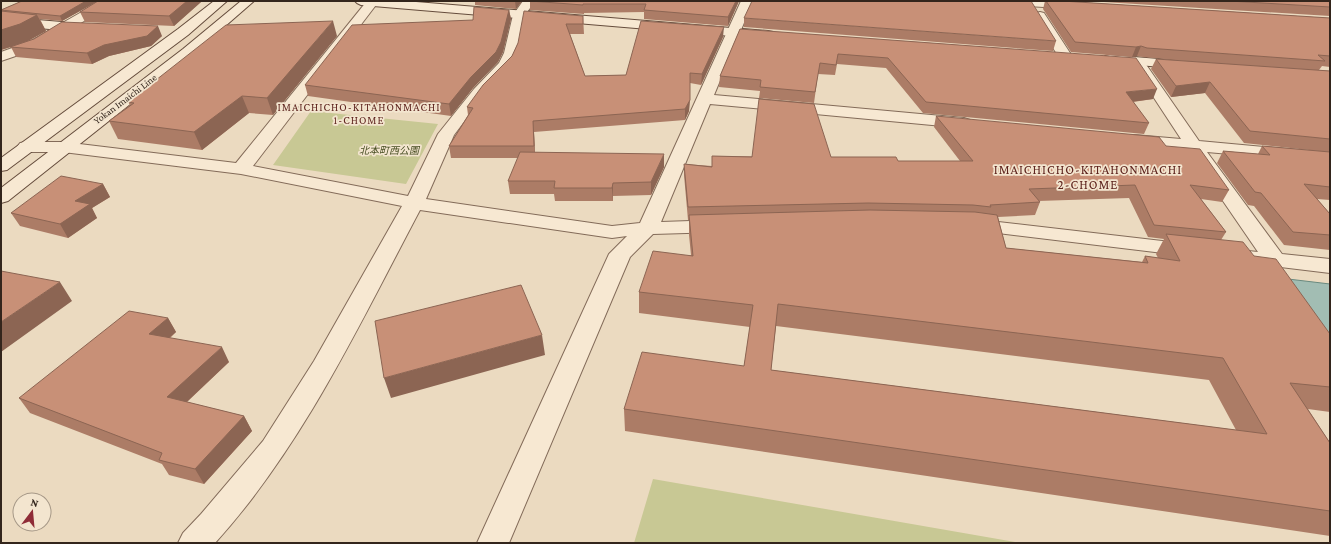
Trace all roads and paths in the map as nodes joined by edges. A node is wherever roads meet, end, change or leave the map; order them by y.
1 (110, 1) edge
2 (221, 1) edge
3 (248, 1) edge
4 (369, 1) edge
5 (747, 1) edge
6 (1010, 1) edge
7 (1031, 2) edge
8 (1086, 6) edge
9 (524, 8) edge
10 (1, 21) edge
11 (65, 27) junction
12 (96, 28) edge
13 (159, 31) edge
14 (183, 32) junction
15 (732, 32) junction
16 (212, 33) junction
17 (780, 36) edge
18 (1050, 55) edge
19 (1065, 56) junction
20 (1, 57) edge
21 (1080, 57) edge
22 (1094, 58) edge
23 (1137, 61) junction
24 (1199, 66) edge
25 (703, 99) junction
26 (980, 125) edge
27 (1122, 138) edge
28 (1193, 145) junction
29 (63, 147) junction
30 (26, 148) junction
31 (1330, 158) edge
32 (1, 166) edge
33 (241, 169) junction
34 (1, 197) edge
35 (414, 203) junction
36 (953, 225) edge
37 (742, 226) edge
38 (648, 228) junction
39 (1204, 252) edge
40 (1228, 254) edge
41 (1275, 260) junction
42 (1330, 266) edge
43 (194, 543) edge
44 (493, 543) edge

1 - 11 street
2 - 14 street, Yokan Imaichi Line
3 - 16 street, Yokan Imaichi Line
4 - 9 street
4 - 33 street
5 - 15 street
6 - 7 street
7 - 8 street
7 - 19 street
9 - 15 street
9 - 35 street
10 - 11 street
11 - 12 street
11 - 20 street
13 - 14 street
14 - 16 street
14 - 30 street, Yokan Imaichi Line
15 - 17 street
15 - 25 street
16 - 29 street, Yokan Imaichi Line
18 - 19 street
19 - 21 street
22 - 23 street
23 - 24 street
23 - 28 street
25 - 26 street
25 - 38 street
27 - 28 street
28 - 31 street
28 - 41 street
29 - 30 street
29 - 33 street
29 - 34 street, Yokan Imaichi Line
30 - 32 street, Yokan Imaichi Line
33 - 35 street
35 - 38 street
35 - 43 street
36 - 39 street
37 - 38 street
38 - 44 street
40 - 41 street
41 - 42 street

